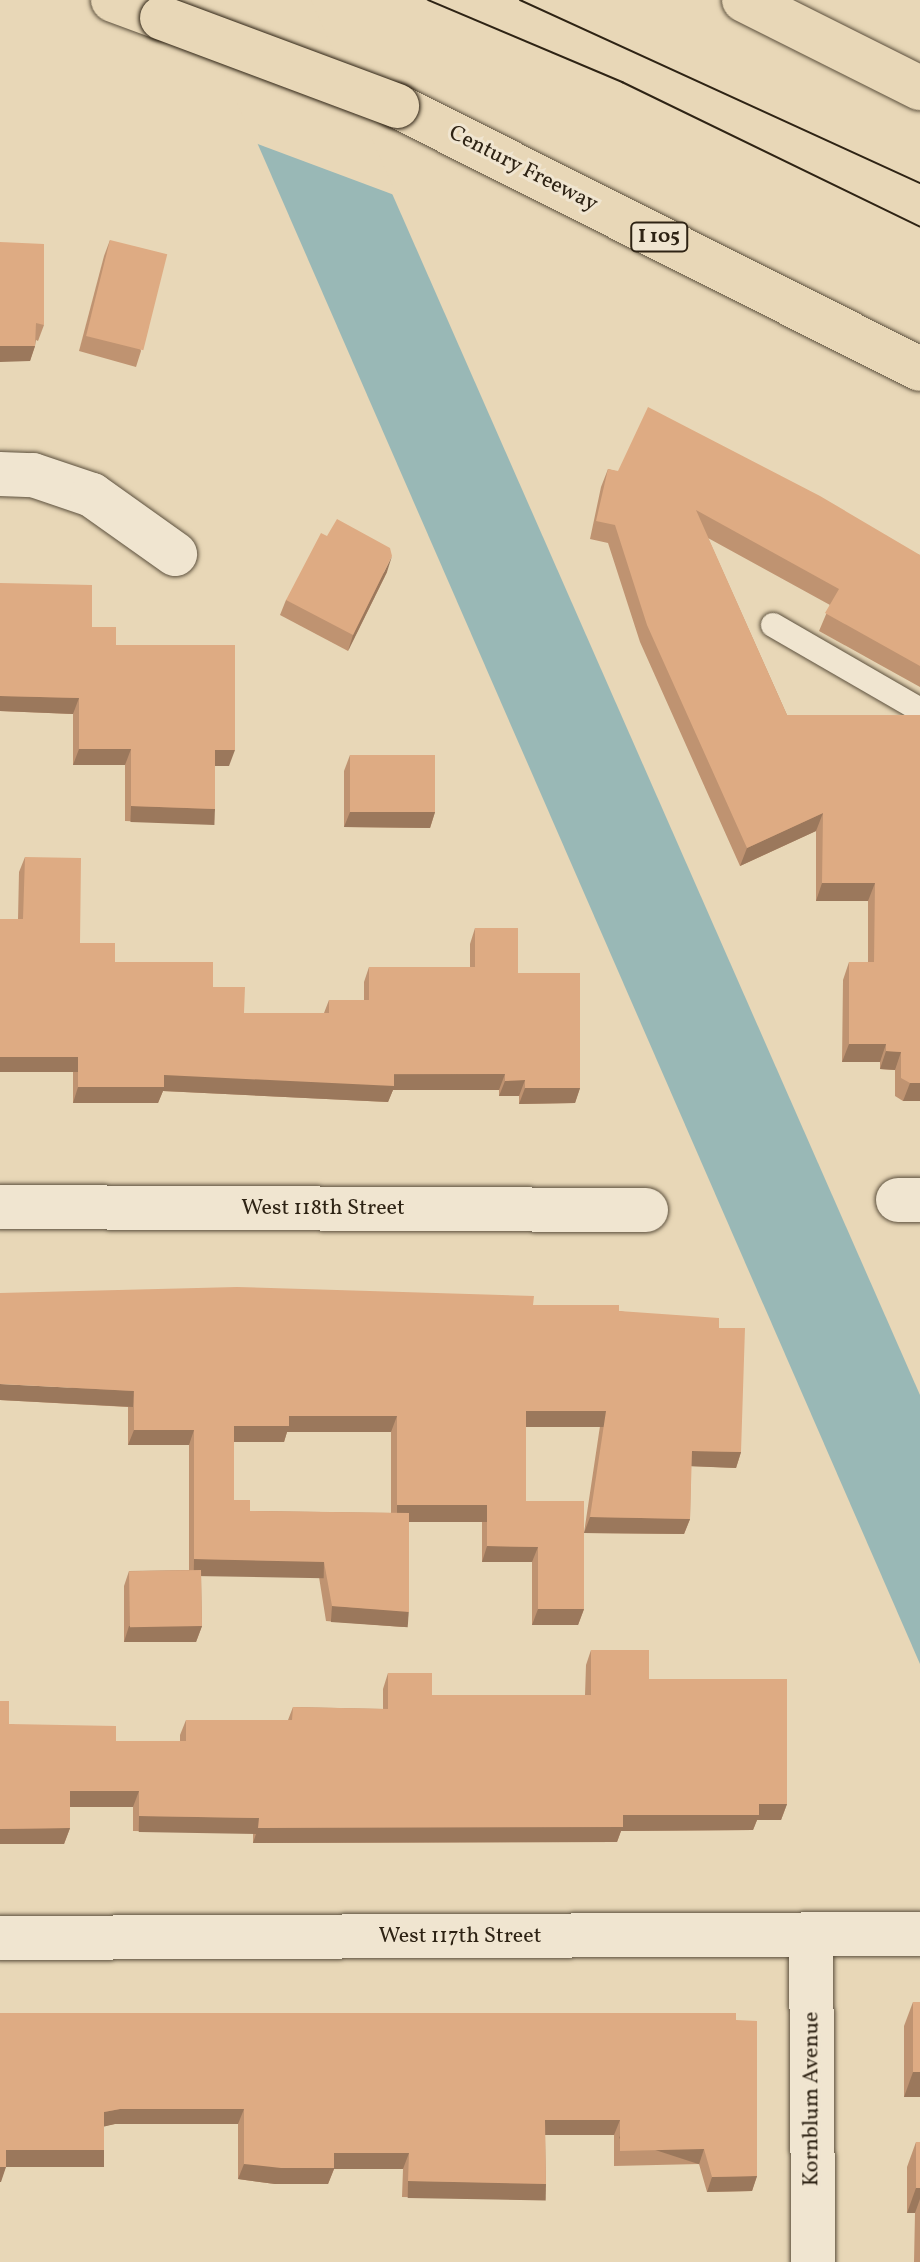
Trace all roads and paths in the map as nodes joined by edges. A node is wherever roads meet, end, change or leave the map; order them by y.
1 (113, 0) edge
2 (744, 0) edge
3 (920, 88) edge
4 (920, 369) edge
5 (0, 474) edge
6 (175, 554) dead end
7 (773, 625) dead end
8 (920, 710) edge
9 (0, 1207) edge
10 (646, 1210) dead end
11 (920, 1934) edge
12 (811, 1936) junction
13 (0, 1938) edge
14 (813, 2262) edge

1 - 4 highway, Century Freeway / I 105, bridge
2 - 3 highway
5 - 6 street
7 - 8 lane
9 - 10 street, West 118th Street
11 - 12 street, West 117th Street
12 - 13 street, West 117th Street
12 - 14 street, Kornblum Avenue

